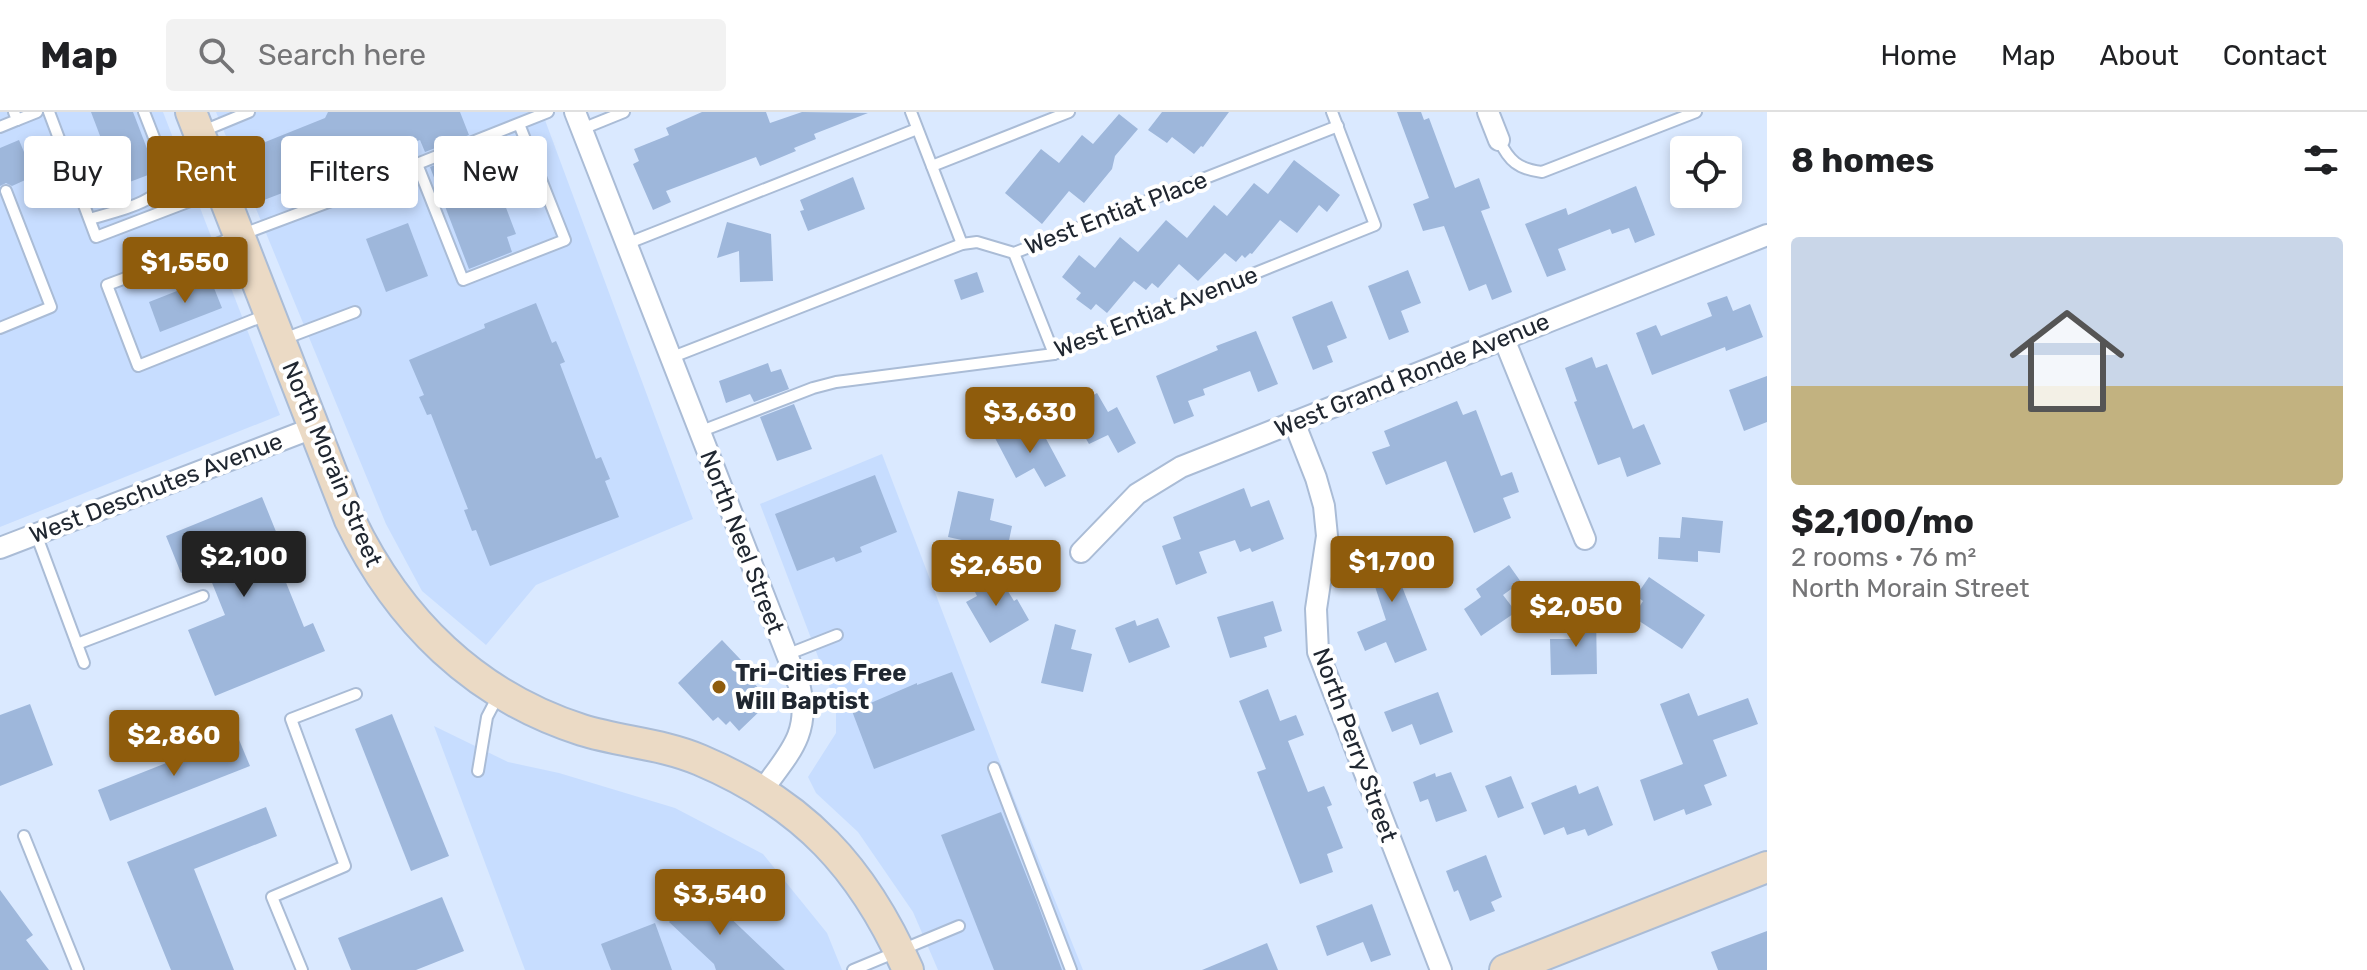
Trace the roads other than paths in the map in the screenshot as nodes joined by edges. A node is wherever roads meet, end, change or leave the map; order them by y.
1 (37, 112) edge
2 (49, 112) edge
3 (144, 112) edge
4 (249, 112) edge
5 (548, 112) edge
6 (624, 112) edge
7 (911, 112) edge
8 (1069, 112) edge
9 (1332, 112) edge
10 (1488, 112) edge
11 (1696, 112) edge
12 (16, 116) edge
13 (578, 120) edge
14 (195, 122) edge
15 (519, 124) junction
16 (1338, 126) junction
17 (0, 127) edge
18 (917, 129) junction
19 (1499, 140) joint
20 (932, 166) junction
21 (6, 191) dead end
22 (172, 208) edge
23 (228, 208) edge
24 (313, 208) edge
25 (90, 219) junction
26 (1767, 235) edge
27 (238, 236) junction
28 (626, 244) junction
29 (962, 244) junction
30 (1014, 253) junction
31 (355, 312) dead end
32 (274, 327) junction
33 (0, 328) edge
34 (1504, 339) junction
35 (1054, 354) junction
36 (670, 358) junction
37 (1294, 422) junction
38 (313, 428) junction
39 (699, 432) junction
40 (36, 534) junction
41 (1585, 539) dead end
42 (0, 548) edge
43 (1081, 552) dead end
44 (203, 596) dead end
45 (837, 635) dead end
46 (77, 644) junction
47 (786, 655) junction
48 (84, 663) dead end
49 (500, 692) junction
50 (356, 694) dead end
51 (994, 768) dead end
52 (478, 771) dead end
53 (762, 791) junction
54 (24, 836) dead end
55 (1767, 867) edge
56 (959, 926) dead end
57 (904, 960) edge
58 (78, 970) edge
59 (302, 970) edge
60 (853, 970) edge
61 (1071, 970) edge
62 (1441, 970) edge
63 (1505, 970) edge

1 - 12 lane
2 - 25 lane
3 - 25 lane
4 - 14 lane
5 - 15 lane
6 - 13 lane
7 - 18 lane
8 - 20 lane
9 - 16 lane
10 - 19 street
11 - 19 lane
12 - 17 lane
13 - 28 street, North Neel Street
15 - 15 lane
16 - 30 lane, West Entiat Place
16 - 35 lane, West Entiat Avenue
18 - 20 lane
18 - 28 lane
20 - 29 lane
21 - 33 lane
22 - 25 lane
23 - 27 street, North Morain Street
24 - 27 lane
26 - 34 street, West Grand Ronde Avenue
27 - 32 street, North Morain Street
27 - 32 lane
28 - 36 street, North Neel Street
29 - 30 lane, West Entiat Place
29 - 36 lane, West Entiat Place
30 - 35 lane
31 - 32 lane
32 - 38 street, North Morain Street
34 - 37 street, West Grand Ronde Avenue
34 - 41 street
35 - 39 lane, West Entiat Avenue
36 - 39 street, North Neel Street
37 - 43 street, West Grand Ronde Avenue
37 - 62 street, North Perry Street
38 - 40 street, West Deschutes Avenue
38 - 49 street, North Morain Street
39 - 47 street, North Neel Street
40 - 42 street, West Deschutes Avenue
40 - 46 lane
44 - 46 lane
45 - 47 lane
46 - 48 lane
47 - 53 street, North Neel Street
49 - 52 lane
49 - 53 street, North Morain Street
50 - 59 lane
51 - 61 lane
53 - 57 street
54 - 58 lane
55 - 63 street
56 - 57 lane
57 - 60 lane

